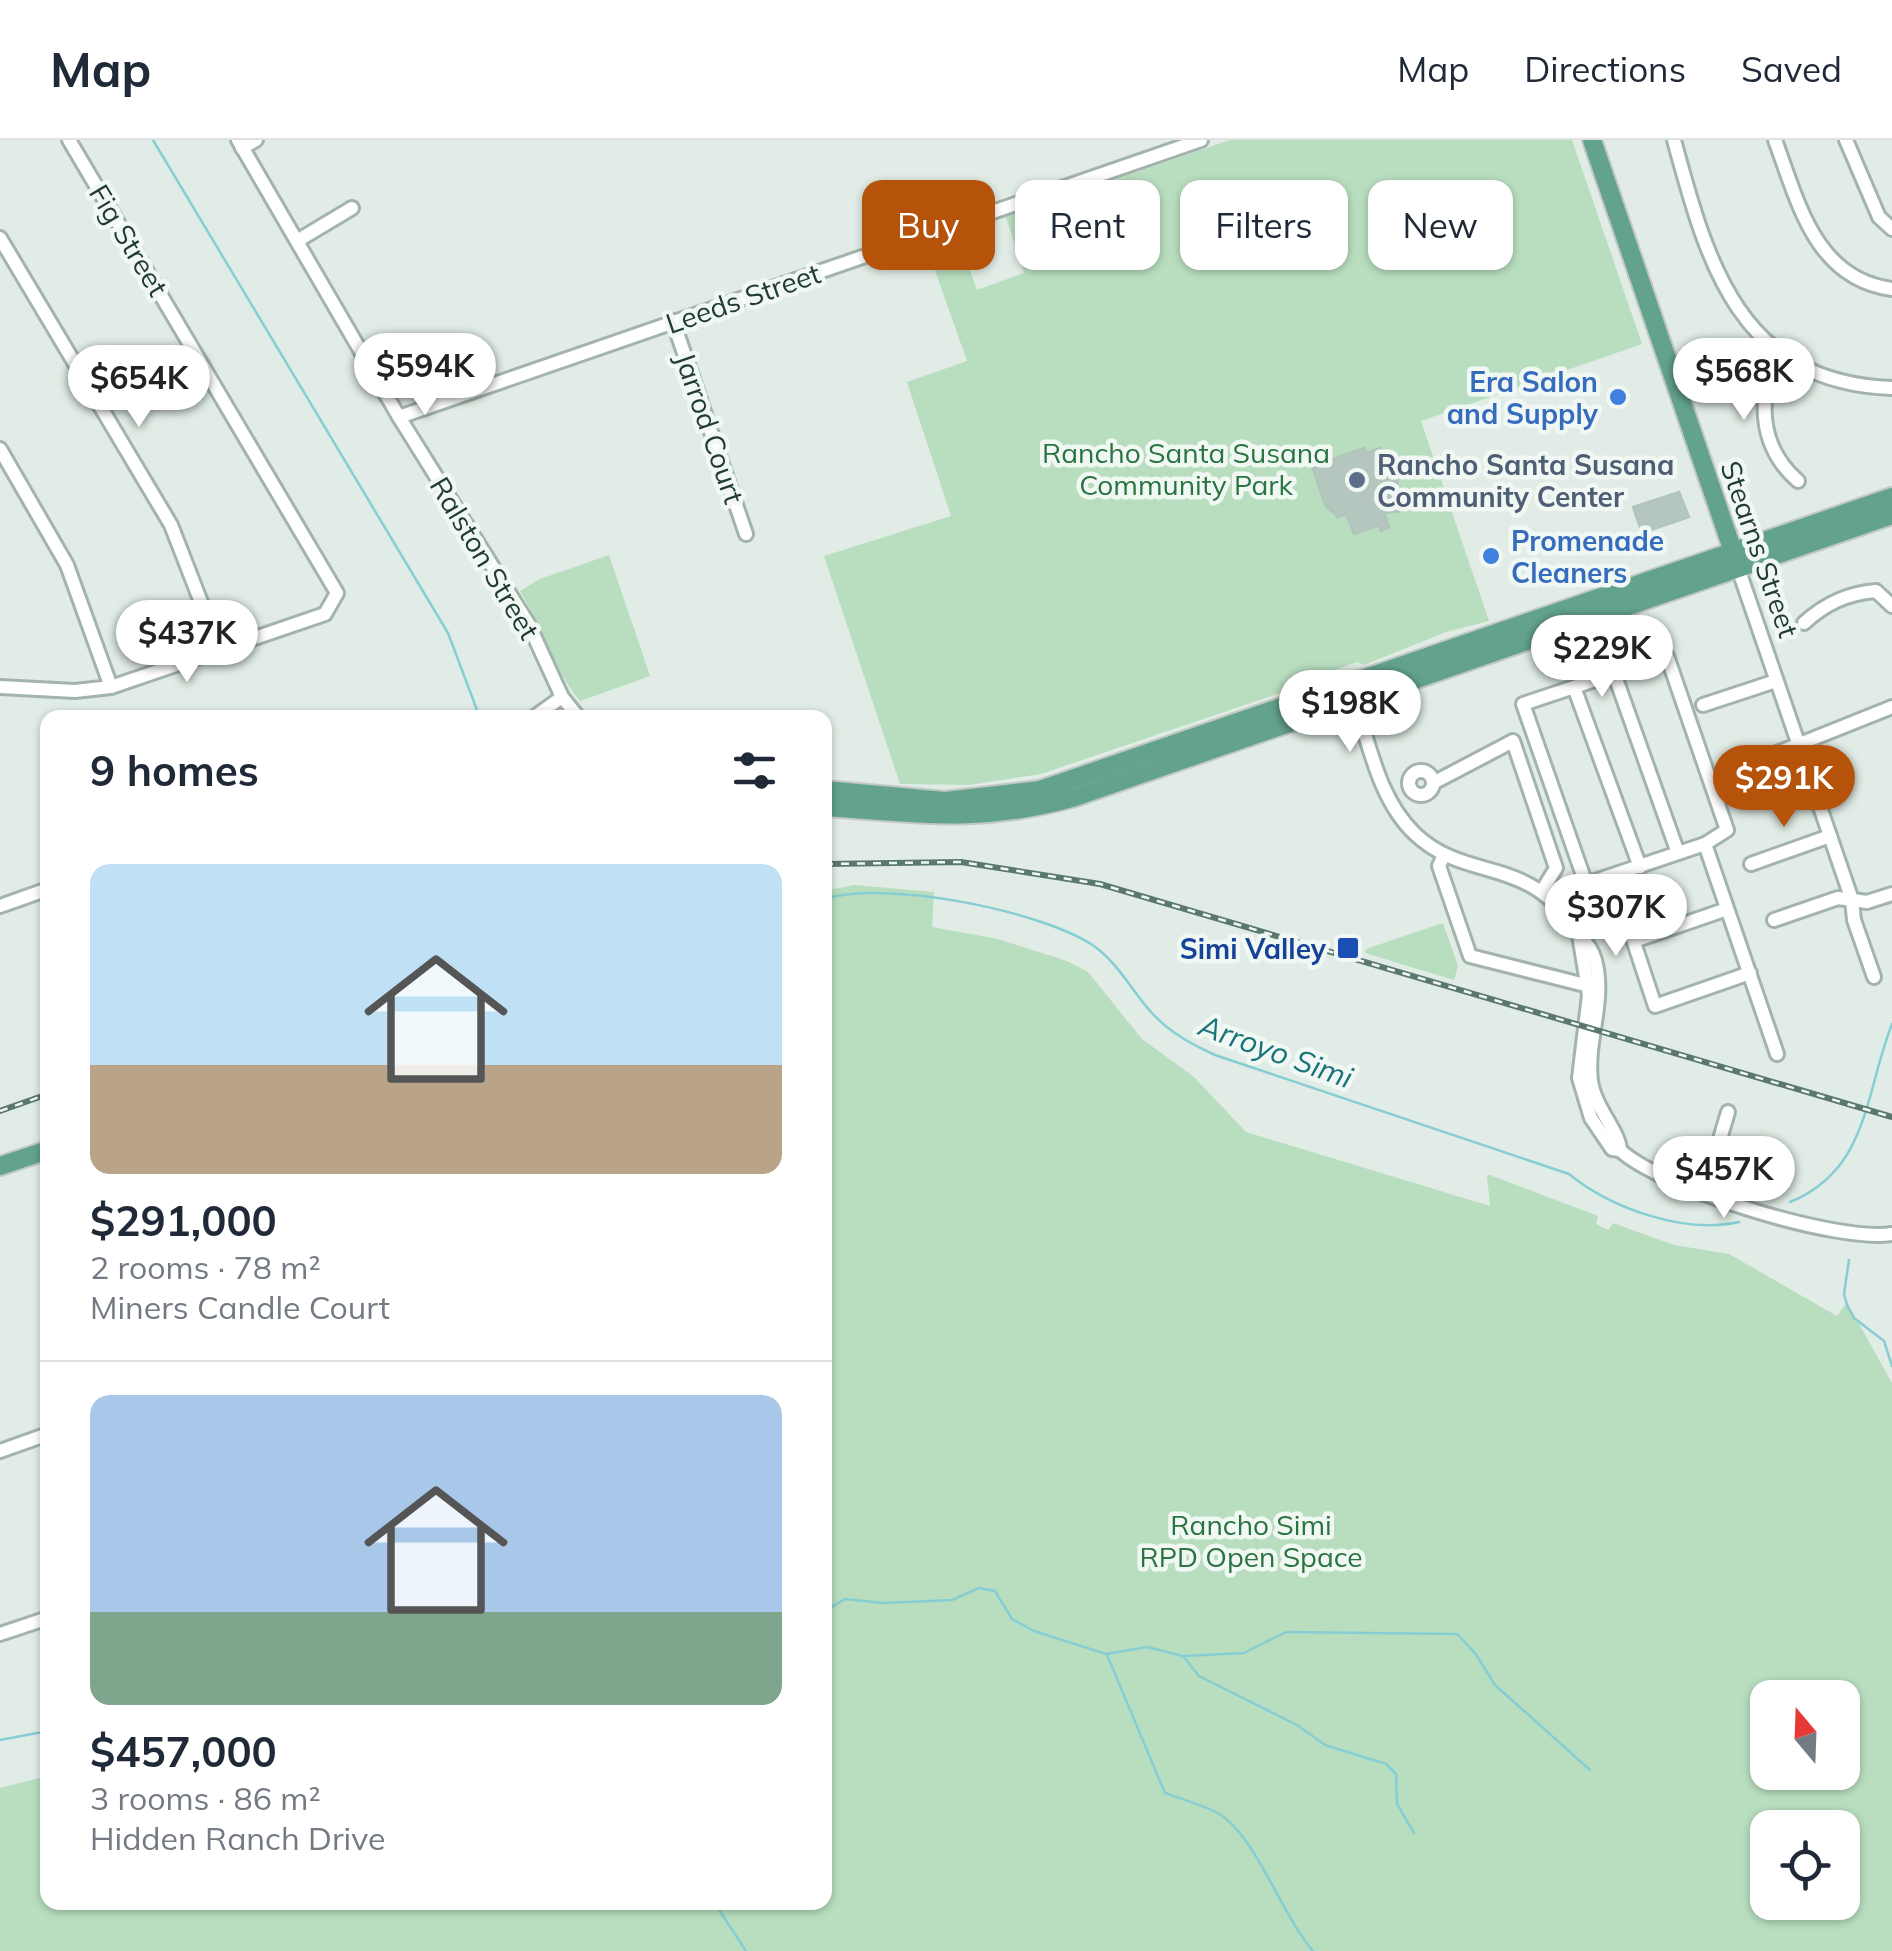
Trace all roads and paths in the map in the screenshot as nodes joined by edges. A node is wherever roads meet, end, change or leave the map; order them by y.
1 (69, 140) edge
2 (256, 140) edge
3 (1201, 140) edge
4 (1592, 140) edge
5 (1674, 140) edge
6 (1775, 140) edge
7 (1846, 140) edge
8 (240, 144) edge
9 (352, 208) dead end
10 (1892, 229) edge
11 (0, 238) edge
12 (297, 240) junction
13 (1892, 290) edge
14 (673, 322) junction
15 (1782, 352) junction
16 (1892, 388) edge
17 (399, 416) junction
18 (0, 450) edge
19 (1798, 481) dead end
20 (1892, 496) edge
21 (1892, 515) edge
22 (746, 534) dead end
23 (1736, 560) junction
24 (1892, 606) edge
25 (1572, 615) junction
26 (1804, 623) dead end
27 (220, 651) junction
28 (1614, 673) junction
29 (1595, 680) junction
30 (1776, 680) junction
31 (111, 687) junction
32 (1574, 687) junction
33 (0, 688) edge
34 (1352, 692) junction
35 (562, 697) junction
36 (1703, 706) dead end
37 (1892, 708) edge
38 (544, 710) edge
39 (573, 710) edge
40 (1799, 746) junction
41 (1722, 775) dead end
42 (832, 791) edge
43 (1387, 796) junction
44 (832, 808) edge
45 (1830, 836) junction
46 (1706, 844) junction
47 (1678, 853) junction
48 (1444, 854) junction
49 (1751, 864) dead end
50 (1640, 866) junction
51 (1612, 876) junction
52 (40, 892) edge
53 (1542, 892) junction
54 (1892, 894) edge
55 (1852, 900) junction
56 (0, 906) edge
57 (1728, 909) junction
58 (1774, 920) dead end
59 (1579, 935) junction
60 (1634, 940) junction
61 (1750, 974) junction
62 (1874, 977) dead end
63 (1588, 986) junction
64 (1777, 1054) dead end
65 (1728, 1112) dead end
66 (1620, 1150) junction
67 (40, 1153) edge
68 (0, 1166) edge
69 (1704, 1193) junction
70 (1892, 1234) edge
71 (40, 1437) edge
72 (0, 1451) edge
73 (40, 1621) edge
74 (0, 1634) edge

1 - 27 street, Fig Street
2 - 8 street
3 - 14 street, Leeds Street
4 - 23 main road, Stearns Street
5 - 15 street
6 - 13 street
7 - 10 street
8 - 12 street, Ralston Street
9 - 12 street
11 - 27 street
12 - 17 street, Ralston Street
14 - 17 street, Leeds Street
14 - 22 street, Jarrod Court
15 - 16 street
15 - 19 street
17 - 35 street, Ralston Street
18 - 31 street
20 - 23 main road
21 - 23 main road
23 - 25 main road
23 - 30 street, Stearns Street
24 - 26 street
25 - 29 street
25 - 34 main road
27 - 31 street
28 - 29 street
28 - 46 street
28 - 47 street
29 - 32 street
30 - 36 street
30 - 40 street, Stearns Street
31 - 33 street
32 - 50 street
32 - 51 street
34 - 42 main road
34 - 43 street
34 - 44 main road
35 - 38 street
35 - 39 street, Ralston Street
37 - 40 street
40 - 41 street
40 - 45 street, Stearns Street
43 - 48 street
43 - 53 street
45 - 49 street
45 - 55 street, Stearns Street
46 - 47 street
46 - 57 street
47 - 50 street
48 - 53 street
48 - 63 street
50 - 51 street
51 - 60 street
52 - 56 street
53 - 59 street
54 - 55 street
55 - 58 street
55 - 62 street, Stearns Street
57 - 60 street
57 - 61 street
59 - 63 street
59 - 66 street
60 - 61 street
61 - 64 street
63 - 66 street
65 - 69 street
66 - 69 street
67 - 68 main road
69 - 70 street
71 - 72 street
73 - 74 street

